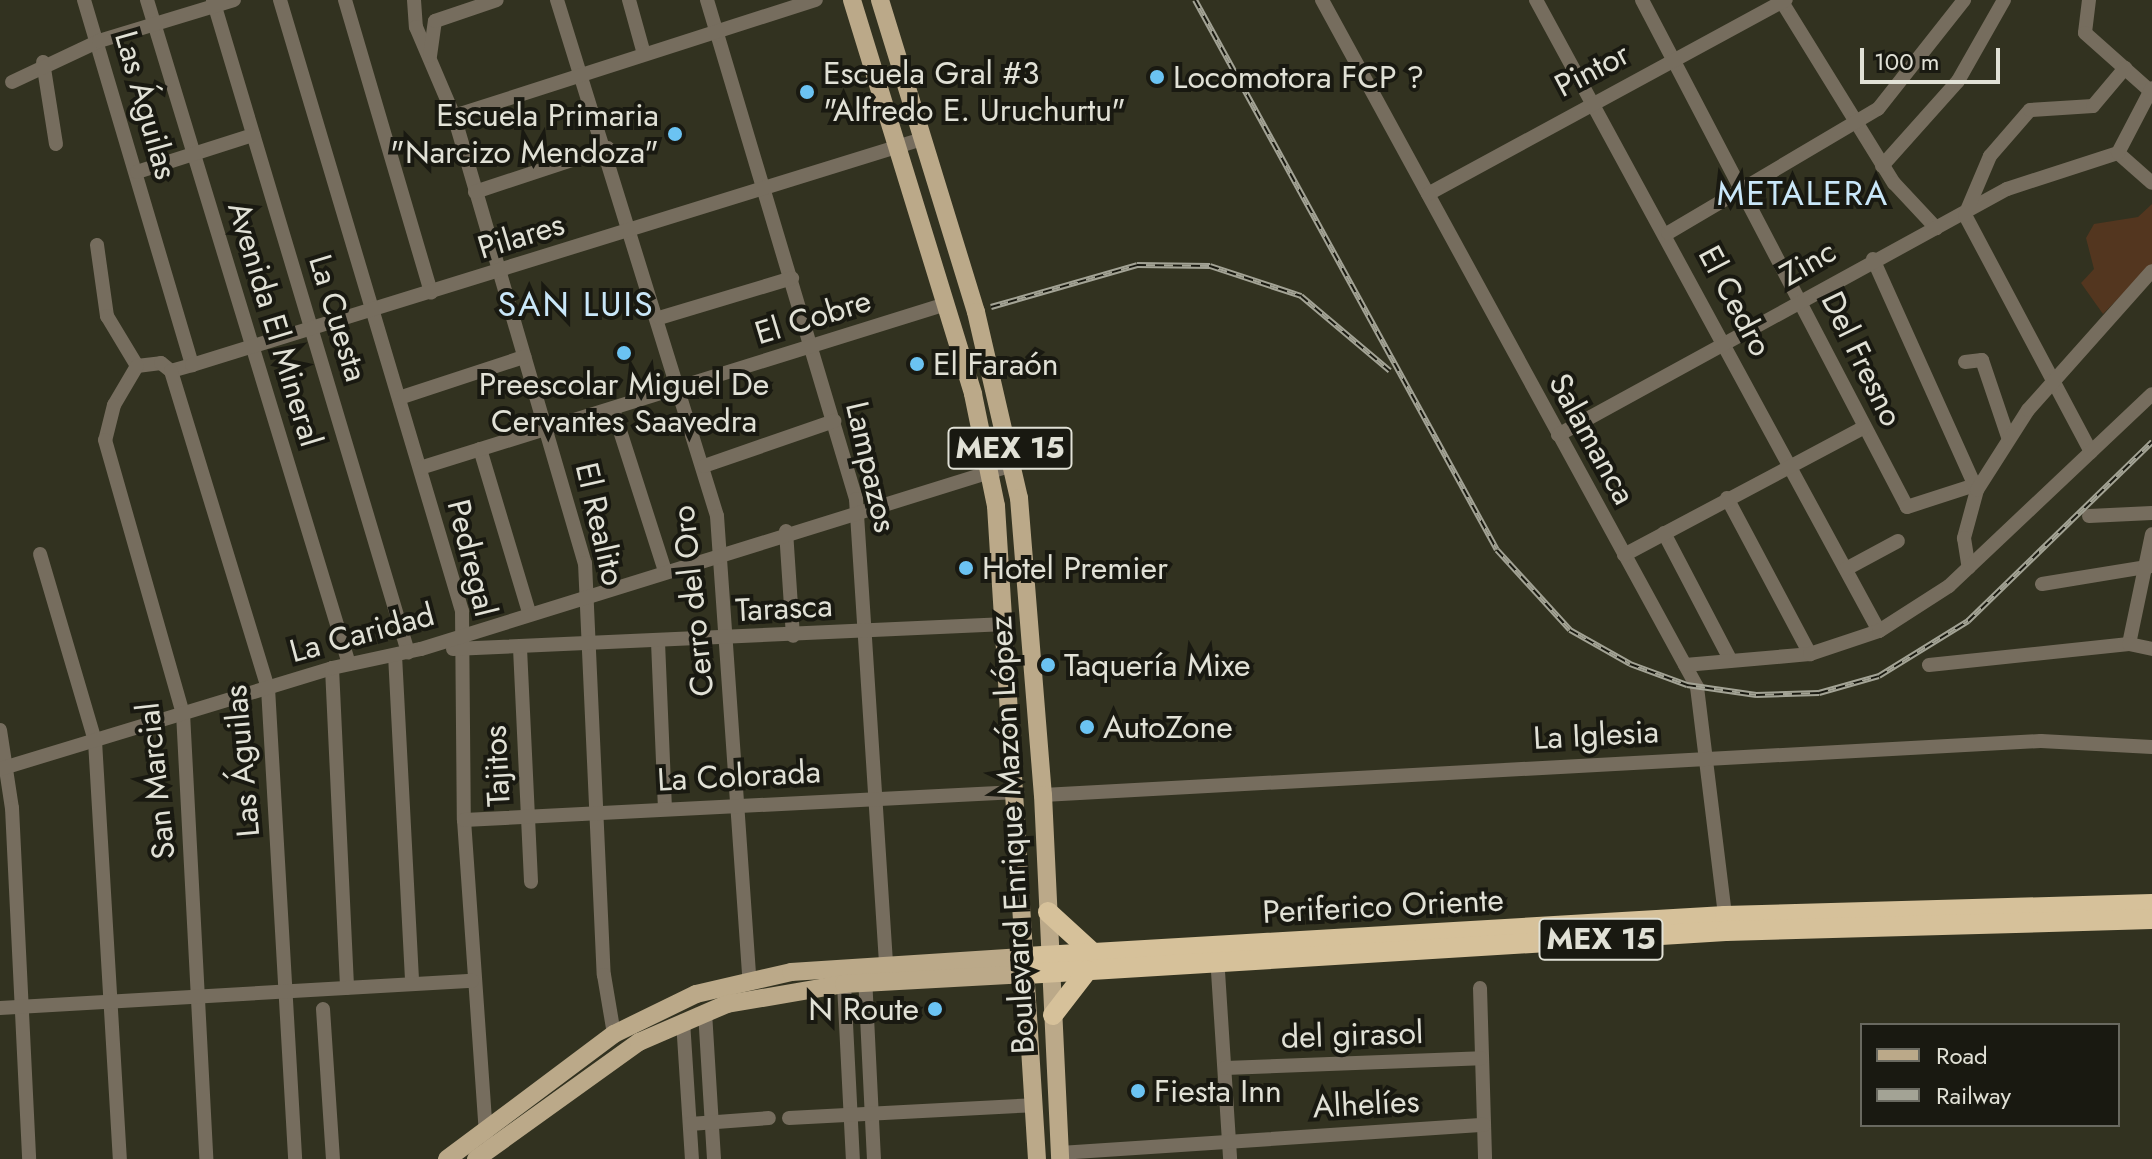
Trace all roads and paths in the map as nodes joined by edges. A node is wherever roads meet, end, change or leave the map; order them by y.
1 (84, 0) edge
2 (147, 0) edge
3 (234, 0) edge
4 (280, 0) edge
5 (345, 0) edge
6 (414, 0) edge
7 (497, 0) edge
8 (557, 0) edge
9 (629, 0) edge
10 (707, 0) edge
11 (816, 0) edge
12 (852, 0) edge
13 (880, 0) edge
14 (1322, 0) edge
15 (1536, 0) edge
16 (1642, 0) edge
17 (1964, 0) edge
18 (2004, 0) edge
19 (2089, 0) edge
20 (1784, 1) edge
21 (214, 3) edge
22 (154, 24) junction
23 (716, 31) junction
24 (99, 41) junction
25 (644, 54) junction
26 (430, 56) junction
27 (1674, 58) junction
28 (43, 62) junction
29 (2125, 68) junction
30 (582, 76) junction
31 (12, 82) dead end
32 (2151, 90) edge
33 (1593, 101) junction
34 (454, 116) junction
35 (1859, 121) junction
36 (253, 135) junction
37 (922, 139) junction
38 (56, 144) dead end
39 (897, 147) junction
40 (608, 148) junction
41 (194, 153) junction
42 (2118, 153) junction
43 (1882, 166) junction
44 (137, 172) junction
45 (2152, 183) edge
46 (1741, 186) junction
47 (764, 191) junction
48 (475, 192) junction
49 (1428, 194) junction
50 (1965, 215) junction
51 (1936, 228) junction
52 (633, 232) junction
53 (1668, 233) junction
54 (97, 245) dead end
55 (1873, 259) junction
56 (2152, 271) edge
57 (498, 272) junction
58 (792, 278) junction
59 (431, 293) junction
60 (1801, 300) junction
61 (946, 304) junction
62 (370, 312) junction
63 (659, 318) junction
64 (312, 329) junction
65 (1726, 346) junction
66 (252, 348) junction
67 (813, 348) junction
68 (524, 357) junction
69 (1965, 362) dead end
70 (192, 365) junction
71 (137, 366) junction
72 (171, 371) junction
73 (2052, 383) junction
74 (680, 389) junction
75 (2152, 394) edge
76 (399, 398) junction
77 (613, 409) junction
78 (834, 421) junction
79 (548, 428) junction
80 (1863, 428) junction
81 (1558, 435) junction
82 (2008, 437) junction
83 (480, 449) junction
84 (2091, 452) junction
85 (1013, 465) junction
86 (704, 466) junction
87 (1791, 466) junction
88 (420, 468) junction
89 (989, 472) junction
90 (1976, 488) junction
91 (1727, 498) junction
92 (858, 510) junction
93 (2152, 513) edge
94 (2089, 516) dead end
95 (786, 531) junction
96 (1664, 533) junction
97 (2152, 534) edge
98 (1898, 541) dead end
99 (723, 551) junction
100 (40, 554) dead end
101 (1624, 555) junction
102 (2148, 566) edge
103 (664, 568) junction
104 (1969, 568) junction
105 (1846, 569) junction
106 (2042, 584) dead end
107 (589, 593) junction
108 (529, 612) junction
109 (1006, 624) junction
110 (869, 631) junction
111 (1879, 631) junction
112 (793, 636) junction
113 (729, 639) junction
114 (462, 642) junction
115 (658, 642) junction
116 (2129, 644) junction
117 (592, 645) junction
118 (520, 648) junction
119 (2152, 649) edge
120 (408, 652) junction
121 (1810, 654) junction
122 (1731, 661) junction
123 (349, 664) junction
124 (1685, 665) junction
125 (1929, 665) dead end
126 (332, 668) junction
127 (268, 688) junction
128 (183, 713) junction
129 (0, 730) edge
130 (95, 741) junction
131 (2152, 747) edge
132 (1710, 758) junction
133 (2152, 758) edge
134 (4, 767) edge
135 (1017, 792) junction
136 (1043, 795) junction
137 (878, 799) junction
138 (736, 803) junction
139 (665, 806) junction
140 (601, 813) junction
141 (528, 816) junction
142 (464, 820) junction
143 (531, 882) dead end
144 (2152, 904) edge
145 (1048, 912) junction
146 (2152, 919) edge
147 (1726, 923) junction
148 (1217, 955) junction
149 (886, 962) junction
150 (1090, 962) junction
151 (1050, 964) junction
152 (1026, 966) junction
153 (749, 978) junction
154 (865, 979) junction
155 (472, 981) junction
156 (412, 984) junction
157 (844, 984) junction
158 (347, 988) junction
159 (1480, 988) dead end
160 (286, 991) junction
161 (199, 997) junction
162 (112, 1002) junction
163 (21, 1007) junction
164 (0, 1008) edge
165 (323, 1009) dead end
166 (705, 1012) junction
167 (1053, 1015) junction
168 (683, 1021) junction
169 (614, 1034) junction
170 (868, 1052) junction
171 (847, 1053) junction
172 (1481, 1058) junction
173 (1225, 1068) junction
174 (1034, 1105) junction
175 (872, 1114) junction
176 (850, 1115) junction
177 (769, 1118) dead end
178 (789, 1118) dead end
179 (712, 1122) junction
180 (690, 1124) junction
181 (1484, 1125) junction
182 (1229, 1139) junction
183 (483, 1147) edge
184 (1060, 1156) edge
185 (29, 1159) edge
186 (120, 1159) edge
187 (206, 1159) edge
188 (295, 1159) edge
189 (333, 1159) edge
190 (447, 1159) edge
191 (692, 1159) edge
192 (714, 1159) edge
193 (853, 1159) edge
194 (874, 1159) edge
195 (1037, 1159) edge
196 (1230, 1159) edge
197 (1485, 1159) edge

1 - 24 street, Las Águilas
2 - 22 street, Avenida El Mineral
3 - 21 street
4 - 62 street, Pedregal
5 - 59 street
6 - 26 street, El Realito
7 - 26 street
8 - 30 street, Cerro del Oro
9 - 25 street
10 - 23 street, Lampazos
11 - 23 street
12 - 39 main road, Boulevard Enrique Mazón López / MEX 15
13 - 37 main road, Boulevard Enrique Mazón López / MEX 15
14 - 49 street, Salamanca
15 - 33 street, El Cedro
16 - 27 street, Del Fresno
17 - 35 street
18 - 43 street
19 - 29 street
20 - 27 street, Pintor
20 - 35 street
21 - 22 street
21 - 36 street, La Cuesta
22 - 24 street
22 - 41 street, Avenida El Mineral
23 - 25 street
23 - 47 street, Lampazos
24 - 28 street
24 - 44 street, Las Águilas
25 - 30 street
26 - 34 street, El Realito
27 - 33 street, Pintor
27 - 46 street, Del Fresno
28 - 31 street
28 - 38 street
29 - 32 street
29 - 50 street
30 - 34 street
30 - 40 street, Cerro del Oro
32 - 42 street
33 - 49 street, Pintor
33 - 53 street, El Cedro
34 - 48 street, El Realito
35 - 43 street
35 - 46 street
36 - 41 street
36 - 64 street, La Cuesta
37 - 39 street, Pilares
37 - 85 main road, Boulevard Enrique Mazón López / MEX 15
39 - 47 street, Pilares
39 - 61 main road, Boulevard Enrique Mazón López / MEX 15
40 - 48 street
40 - 52 street, Cerro del Oro
41 - 44 street
41 - 66 street, Avenida El Mineral
42 - 45 street
42 - 50 street, Zinc
43 - 51 street
44 - 70 street, Las Águilas
46 - 53 street
46 - 60 street, Del Fresno
47 - 52 street, Pilares
47 - 58 street, Lampazos
48 - 57 street, El Realito
49 - 81 street, Salamanca
50 - 51 street, Zinc
50 - 73 street
51 - 55 street, Zinc
52 - 57 street, Pilares
52 - 63 street, Cerro del Oro
53 - 65 street, El Cedro
54 - 71 street
55 - 60 street, Zinc
55 - 90 street
56 - 73 street
57 - 59 street, Pilares
57 - 68 street, El Realito
58 - 63 street
58 - 67 street, Lampazos
59 - 62 street, Pilares
60 - 65 street, Zinc
60 - 80 street, Del Fresno
61 - 67 street, El Cobre
61 - 89 main road, Boulevard Enrique Mazón López / MEX 15
62 - 64 street, Pilares
62 - 76 street, Pedregal
63 - 74 street, Cerro del Oro
64 - 66 street, Pilares
64 - 120 street, La Cuesta
65 - 81 street, Zinc
65 - 87 street, El Cedro
66 - 70 street, Pilares
66 - 123 street, Avenida El Mineral
67 - 74 street, El Cobre
67 - 78 street, Lampazos
68 - 76 street
68 - 79 street, El Realito
69 - 82 street
70 - 72 street, Pilares
71 - 72 street, Pilares
71 - 128 street, San Marcial
72 - 127 street, Las Águilas
73 - 82 street
73 - 84 street
74 - 77 street, El Cobre
74 - 86 street, Cerro del Oro
75 - 84 street
76 - 88 street, Pedregal
77 - 79 street, El Cobre
77 - 103 street
78 - 86 street
78 - 92 street, Lampazos
79 - 83 street, El Cobre
79 - 107 street, El Realito
80 - 87 street
80 - 90 street, Del Fresno
81 - 101 street, Salamanca
82 - 90 street
83 - 88 street, El Cobre
83 - 108 street
84 - 104 street
85 - 89 street, La Caridad
85 - 136 main road, Boulevard Enrique Mazón López / MEX 15
86 - 99 street, Cerro del Oro
87 - 91 street
87 - 105 street, El Cedro
88 - 114 street, Pedregal
89 - 92 street, La Caridad
89 - 109 main road, Boulevard Enrique Mazón López / MEX 15
90 - 104 street
91 - 96 street
91 - 121 street
92 - 95 street, La Caridad
92 - 110 street, Lampazos
93 - 94 street
95 - 99 street, La Caridad
95 - 112 street
96 - 101 street
96 - 122 street
97 - 102 street
98 - 105 street
99 - 103 street, La Caridad
99 - 113 street, Cerro del Oro
100 - 130 street
101 - 124 street, Salamanca
102 - 106 street
102 - 116 street
103 - 107 street, La Caridad
104 - 111 street
105 - 111 street, El Cedro
107 - 108 street, La Caridad
107 - 117 street, El Realito
108 - 114 street, La Caridad
109 - 110 street, Tarasca
109 - 135 main road, Boulevard Enrique Mazón López / MEX 15
110 - 112 street, Tarasca
110 - 137 street, Lampazos
111 - 121 street
112 - 113 street, Tarasca
113 - 115 street, Tarasca
113 - 138 street, Cerro del Oro
114 - 118 street, Tarasca
114 - 120 street, La Caridad
114 - 142 street, Pedregal
115 - 117 street, Tarasca
115 - 139 street
116 - 119 street
116 - 125 street
117 - 118 street, Tarasca
117 - 140 street, El Realito
118 - 141 street, Tajitos
120 - 123 street, La Caridad
120 - 156 street, La Cuesta
121 - 122 street
122 - 124 street
123 - 126 street, La Caridad
124 - 132 street, Salamanca
126 - 127 street, La Caridad
126 - 158 street
127 - 128 street, La Caridad
127 - 160 street, Las Águilas
128 - 130 street, La Caridad
128 - 161 street, San Marcial
129 - 134 street
130 - 134 street, La Caridad
130 - 162 street
131 - 132 street, La Iglesia
131 - 133 street
132 - 136 street, La Iglesia
132 - 147 street, Salamanca
134 - 163 street
135 - 137 street, La Colorada
135 - 152 main road, Boulevard Enrique Mazón López / MEX 15
136 - 145 main road, Boulevard Enrique Mazón López / MEX 15
137 - 138 street, La Colorada
137 - 149 street, Lampazos
138 - 139 street, La Colorada
138 - 153 street, Cerro del Oro
139 - 140 street, La Colorada
140 - 141 street, La Colorada
140 - 169 street, El Realito
141 - 142 street, La Colorada
141 - 143 street, Tajitos
142 - 155 street, Pedregal
144 - 147 highway, Periferico Oriente / MEX 15
145 - 150 highway
145 - 151 main road, Boulevard Enrique Mazón López / MEX 15
146 - 147 highway, Periferico Oriente / MEX 15
147 - 148 highway, Periferico Oriente / MEX 15
148 - 150 highway, Periferico Oriente / MEX 15
148 - 173 street
149 - 152 main road
149 - 153 main road
149 - 154 main road
150 - 151 highway, Periferico Oriente / MEX 15
150 - 167 highway
151 - 152 highway, Periferico Oriente
151 - 167 main road, Boulevard Enrique Mazón López / MEX 15
152 - 154 main road
152 - 174 main road, MEX 15
153 - 168 main road
153 - 169 main road
154 - 157 main road
154 - 170 street
155 - 156 street
155 - 183 street, Pedregal
156 - 158 street
157 - 166 main road
157 - 171 street
158 - 160 street
159 - 172 street
160 - 161 street
160 - 188 street, Las Águilas
161 - 162 street
161 - 187 street, San Marcial
162 - 163 street
162 - 186 street
163 - 164 street
163 - 185 street
165 - 189 street
166 - 168 main road
166 - 179 street
167 - 184 main road, Boulevard Enrique Mazón López / MEX 15
168 - 180 street
168 - 183 main road
169 - 183 main road
170 - 171 street
170 - 175 street
171 - 176 street
172 - 173 street, del girasol
172 - 181 street
173 - 182 street
174 - 175 street
174 - 195 main road, MEX 15
175 - 176 street
175 - 194 street
176 - 178 street
176 - 193 street
177 - 179 street
179 - 180 street
179 - 192 street
180 - 191 street
181 - 182 street, Alhelíes
181 - 197 street
182 - 184 street, Alhelíes
182 - 196 street
183 - 190 main road

